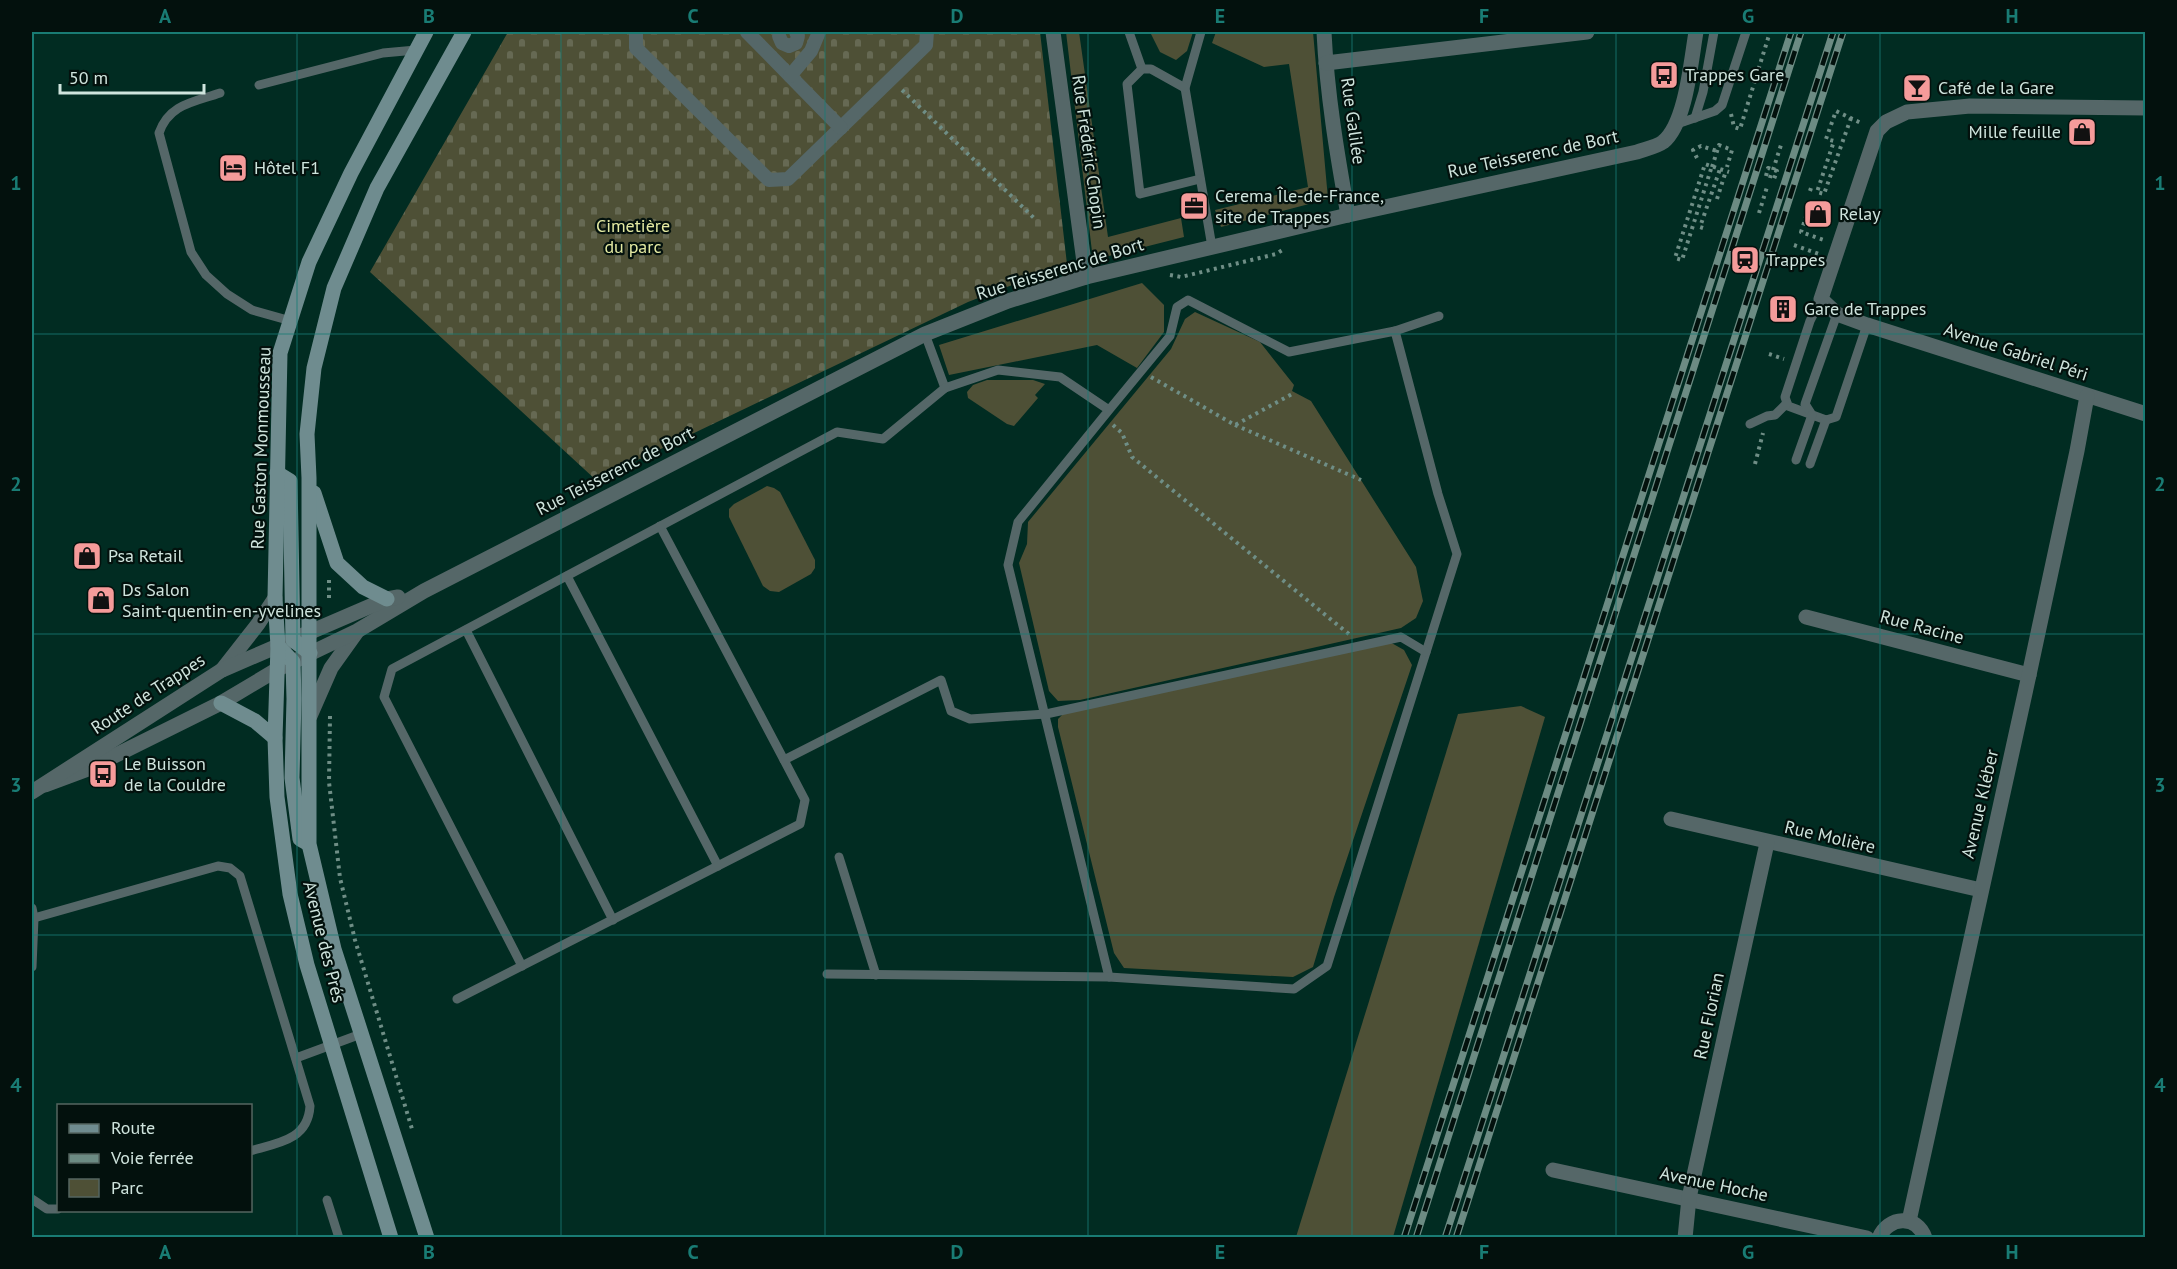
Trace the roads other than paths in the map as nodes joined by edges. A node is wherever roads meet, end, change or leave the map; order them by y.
1 (426, 32) edge
2 (464, 32) edge
3 (636, 32) edge
4 (747, 32) edge
5 (796, 32) edge
6 (819, 32) edge
7 (927, 32) edge
8 (1053, 32) edge
9 (1128, 32) edge
10 (1201, 32) edge
11 (1324, 32) edge
12 (1587, 32) edge
13 (1696, 32) edge
14 (1714, 32) edge
15 (1746, 32) edge
16 (779, 34) edge
17 (759, 43) junction
18 (416, 50) junction
19 (1326, 63) junction
20 (1142, 69) junction
21 (790, 76) junction
22 (259, 85) dead end
23 (1185, 88) junction
24 (220, 93) dead end
25 (2145, 108) edge
26 (1695, 118) junction
27 (1677, 124) junction
28 (841, 128) junction
29 (1200, 179) junction
30 (1348, 214) junction
31 (1212, 247) junction
32 (1086, 277) junction
33 (1821, 299) junction
34 (1837, 314) junction
35 (1438, 316) dead end
36 (291, 321) junction
37 (1867, 325) junction
38 (1395, 331) junction
39 (925, 334) junction
40 (945, 388) junction
41 (2087, 396) junction
42 (1787, 404) junction
43 (1106, 413) junction
44 (2145, 414) edge
45 (1812, 415) junction
46 (1826, 420) junction
47 (1750, 424) dead end
48 (1796, 460) dead end
49 (1810, 464) dead end
50 (277, 473) junction
51 (309, 478) junction
52 (660, 526) junction
53 (567, 576) junction
54 (424, 591) junction
55 (275, 598) junction
56 (387, 599) junction
57 (1806, 617) dead end
58 (466, 630) junction
59 (357, 631) junction
60 (310, 632) junction
61 (293, 640) junction
62 (278, 646) junction
63 (1426, 652) junction
64 (310, 653) junction
65 (293, 662) junction
66 (278, 669) junction
67 (222, 670) junction
68 (2029, 675) junction
69 (221, 703) junction
70 (1046, 714) junction
71 (309, 716) junction
72 (274, 738) junction
73 (784, 760) junction
74 (45, 785) junction
75 (32, 792) edge
76 (1671, 819) dead end
77 (1767, 843) junction
78 (309, 844) junction
79 (839, 856) dead end
80 (718, 866) junction
81 (1981, 890) junction
82 (33, 913) edge
83 (613, 920) junction
84 (522, 966) junction
85 (32, 967) edge
86 (826, 974) dead end
87 (876, 975) junction
88 (1109, 977) junction
89 (457, 999) dead end
90 (362, 1034) junction
91 (332, 1046) junction
92 (296, 1058) junction
93 (252, 1150) edge
94 (1553, 1170) dead end
95 (1689, 1198) junction
96 (32, 1199) edge
97 (327, 1200) dead end
98 (57, 1209) edge
99 (1909, 1221) junction
100 (339, 1238) edge
101 (391, 1238) edge
102 (427, 1238) edge
103 (1685, 1238) edge
104 (1867, 1238) edge
105 (1879, 1238) edge
106 (1925, 1238) edge

1 - 18 main road, Rue Gaston Monmousseau
2 - 51 main road
3 - 28 street
4 - 17 street
5 - 16 street
6 - 21 street
7 - 28 street
8 - 32 street, Rue Frédéric Chopin
9 - 20 lane
10 - 23 lane
11 - 19 street, Rue Galilée
12 - 19 street
13 - 27 street
14 - 26 lane
15 - 26 lane
16 - 17 street
17 - 21 street
18 - 22 lane
18 - 36 main road, Rue Gaston Monmousseau
19 - 30 street, Rue Galilée
20 - 23 lane
20 - 29 lane
21 - 28 street
23 - 29 lane
24 - 36 lane
25 - 33 street
26 - 27 lane
27 - 30 street, Rue Teisserenc de Bort
29 - 31 lane
30 - 31 street, Rue Teisserenc de Bort
31 - 32 street, Rue Teisserenc de Bort
32 - 39 street, Rue Teisserenc de Bort
33 - 34 street, Avenue Gabriel Péri
33 - 42 lane
34 - 37 street, Avenue Gabriel Péri
34 - 45 lane
35 - 38 lane
36 - 50 main road, Rue Gaston Monmousseau
37 - 41 street, Avenue Gabriel Péri
37 - 46 lane
38 - 43 lane
38 - 63 lane
39 - 40 lane
39 - 54 street, Rue Teisserenc de Bort
40 - 43 lane
40 - 52 lane
41 - 44 street, Avenue Gabriel Péri
41 - 68 street, Avenue Kléber
42 - 45 lane
42 - 47 lane
43 - 70 lane
45 - 46 lane
45 - 48 lane
46 - 49 lane
50 - 55 main road, Rue Gaston Monmousseau
50 - 61 main road
51 - 56 main road
51 - 60 main road, Avenue des Prés
52 - 53 lane
52 - 73 lane
53 - 58 lane
53 - 80 lane
54 - 56 street, Rue Teisserenc de Bort
54 - 59 street, Rue Teisserenc de Bort
55 - 62 main road, Rue Gaston Monmousseau
55 - 67 street
56 - 60 street, Rue Teisserenc de Bort
57 - 68 street, Rue Racine
58 - 83 lane
58 - 84 lane
59 - 64 street, Rue Teisserenc de Bort
59 - 71 street
60 - 61 street, Rue Teisserenc de Bort
60 - 64 main road, Avenue des Prés
61 - 62 street, Rue Teisserenc de Bort
61 - 64 main road
62 - 65 main road
62 - 66 main road, Avenue des Prés
62 - 67 street, Route de Trappes
63 - 70 lane
63 - 88 lane
64 - 65 street, Rue Teisserenc de Bort
64 - 71 main road, Avenue des Prés
65 - 66 street, Rue Teisserenc de Bort
65 - 78 main road
66 - 69 street, Route de Trappes
66 - 72 main road, Avenue des Prés
67 - 74 street, Route de Trappes
68 - 81 street, Avenue Kléber
69 - 72 main road
69 - 74 street, Route de Trappes
70 - 73 lane
70 - 88 lane
71 - 78 main road, Avenue des Prés
72 - 91 main road, Avenue des Prés
73 - 80 lane
74 - 75 street, Route de Trappes
76 - 77 street, Rue Molière
77 - 81 street, Rue Molière
77 - 95 street, Rue Florian
78 - 90 main road, Avenue des Prés
79 - 87 lane
80 - 83 lane
81 - 99 street, Avenue Kléber
82 - 85 lane
82 - 92 lane
83 - 84 lane
84 - 89 lane
86 - 87 lane
87 - 88 lane
90 - 91 lane
90 - 102 main road, Avenue des Prés
91 - 92 lane
91 - 101 main road, Avenue des Prés
92 - 93 lane
94 - 95 street, Avenue Hoche
95 - 103 street, Rue Florian
95 - 104 street, Avenue Hoche
96 - 98 lane
97 - 100 lane
99 - 105 street
99 - 106 street

